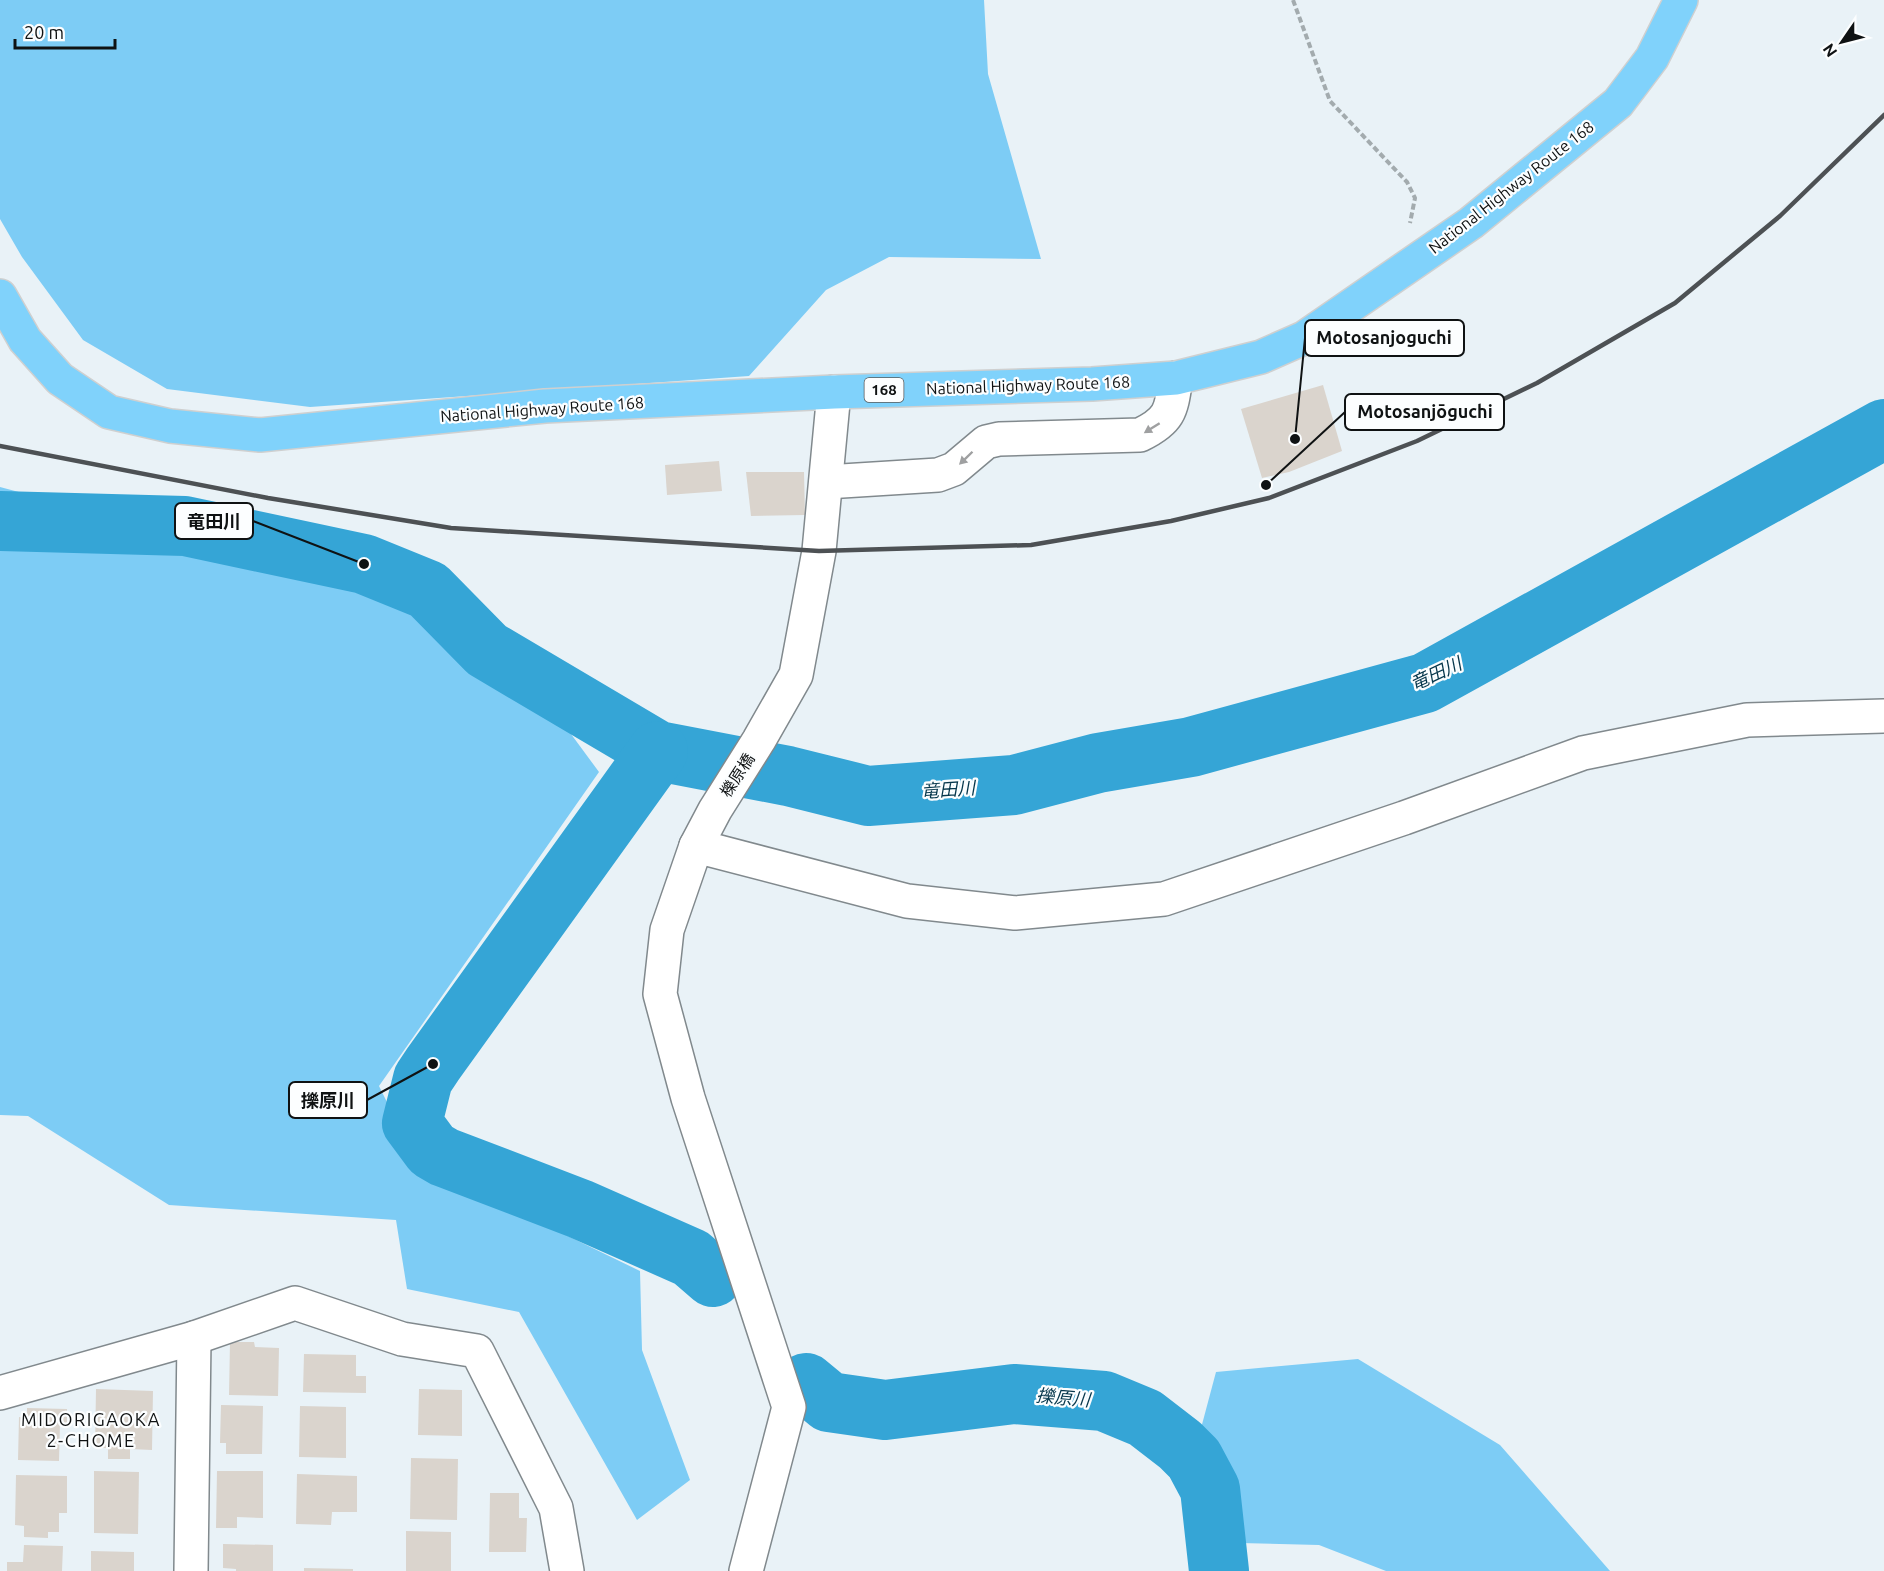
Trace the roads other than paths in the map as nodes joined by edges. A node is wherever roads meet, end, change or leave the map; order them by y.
1 (1681, 0) edge
2 (0, 296) edge
3 (1176, 378) junction
4 (834, 392) junction
5 (826, 482) junction
6 (1884, 716) edge
7 (696, 846) junction
8 (194, 1338) junction
9 (0, 1393) edge
10 (190, 1571) edge
11 (567, 1571) edge
12 (747, 1571) edge

1 - 3 highway, National Highway Route 168 / 168
2 - 4 highway, National Highway Route 168 / 168
3 - 4 highway, National Highway Route 168 / 168
3 -> 5 street
4 - 5 street, 櫟原橋
5 - 7 street, 櫟原橋
6 - 7 street
7 - 12 street, 櫟原橋
8 - 9 street
8 - 10 street
8 - 11 street

